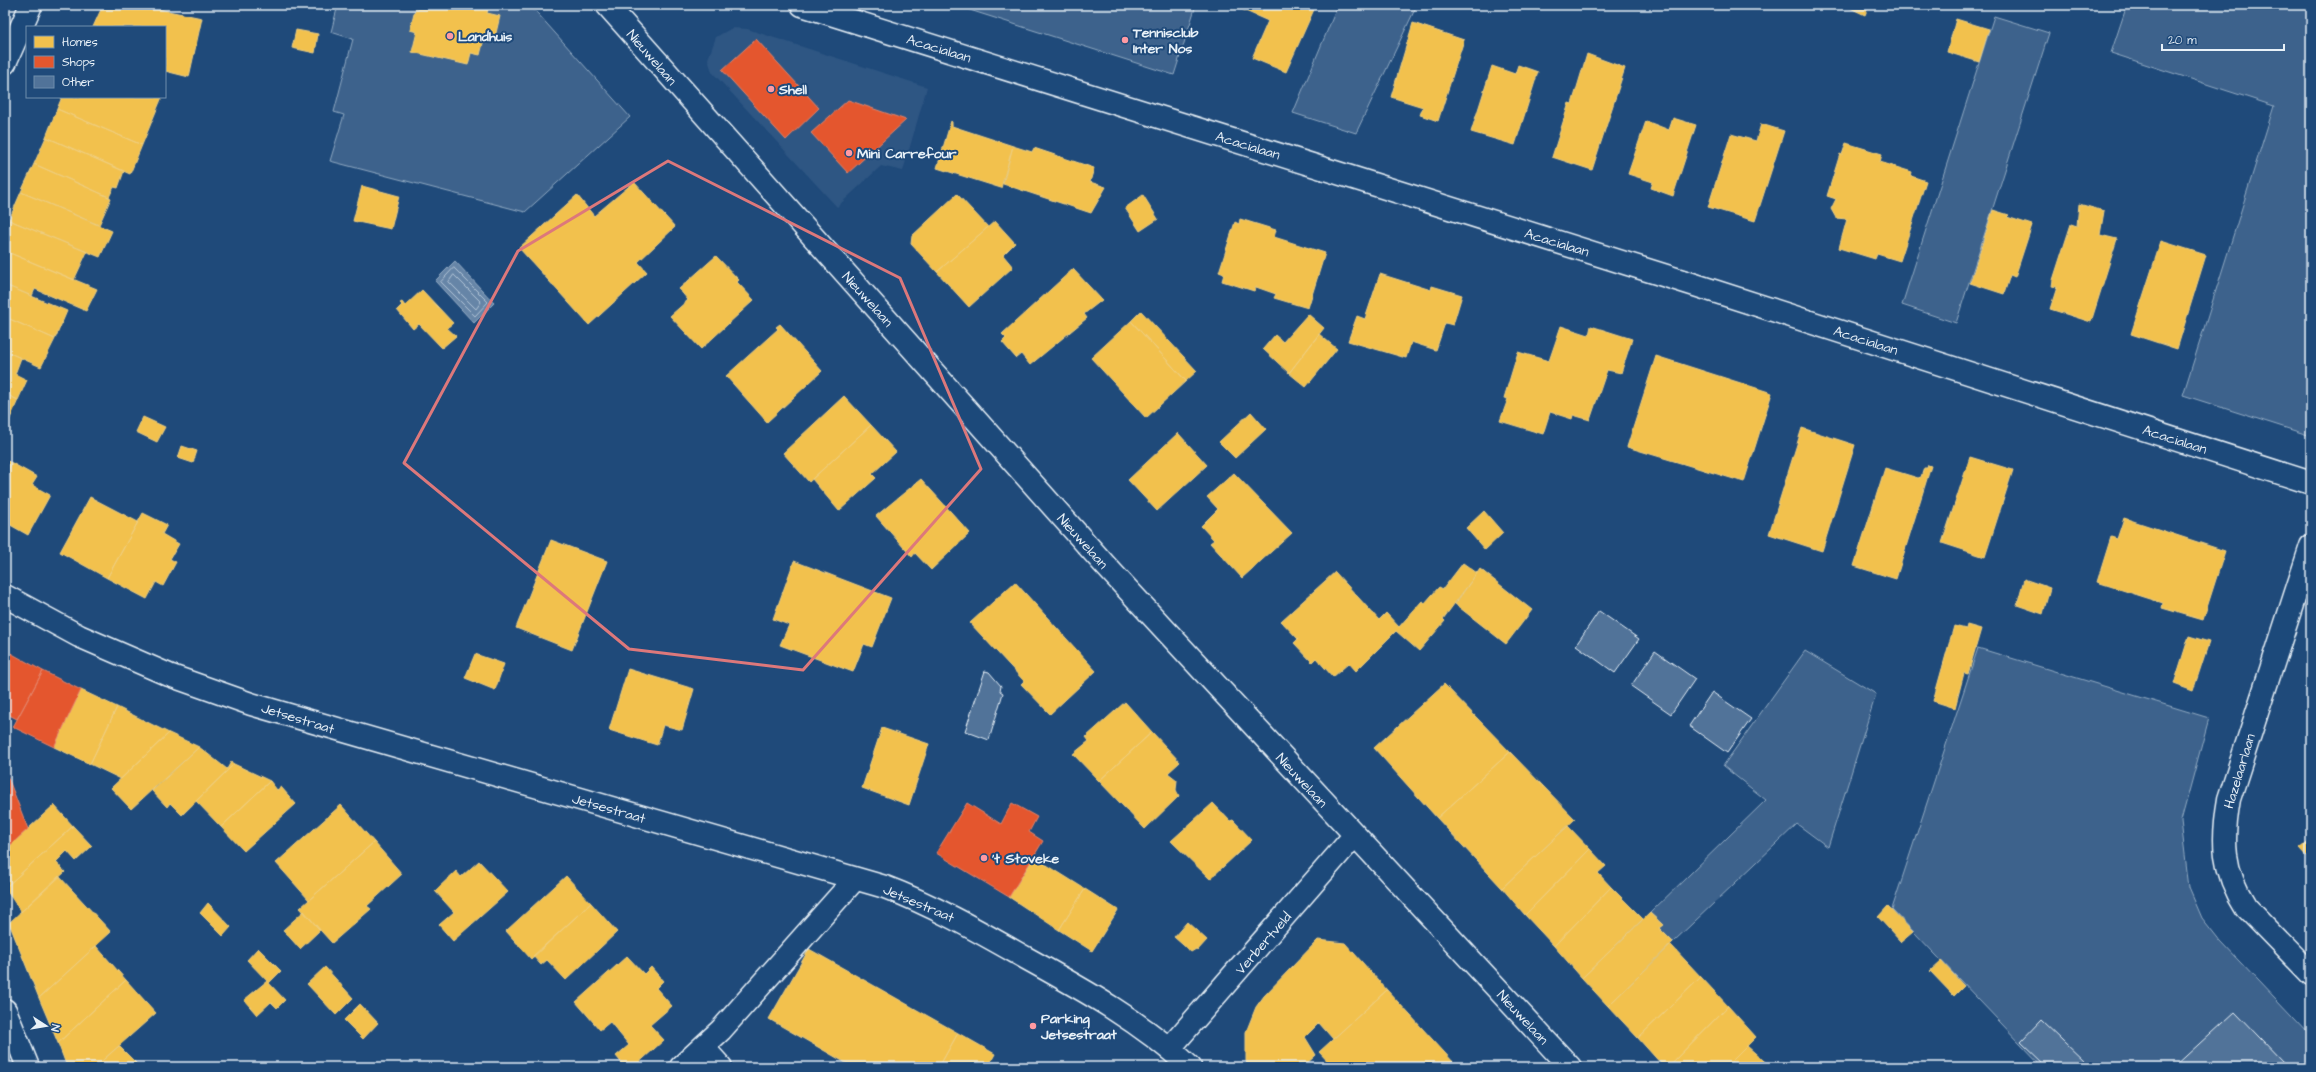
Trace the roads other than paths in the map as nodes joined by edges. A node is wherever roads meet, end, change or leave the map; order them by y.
1 (30, 5) edge
2 (607, 5) edge
3 (802, 5) edge
4 (5, 63) edge
5 (2311, 482) edge
6 (2311, 546) edge
7 (5, 596) edge
8 (1354, 836) junction
9 (855, 879) junction
10 (2311, 974) edge
11 (5, 1010) edge
12 (703, 1047) junction
13 (1181, 1061) edge
14 (28, 1067) edge
15 (681, 1067) edge
16 (721, 1067) edge
17 (1570, 1067) edge

1 - 4 street
2 - 8 street, Nieuwelaan
3 - 5 street, Acacialaan
6 - 10 street, Hazelaarlaan
7 - 9 street, Jetsestraat
8 - 13 street, Verbertveld
8 - 17 street, Nieuwelaan
9 - 12 street
9 - 13 street, Jetsestraat
11 - 14 street
12 - 15 street
12 - 16 street

